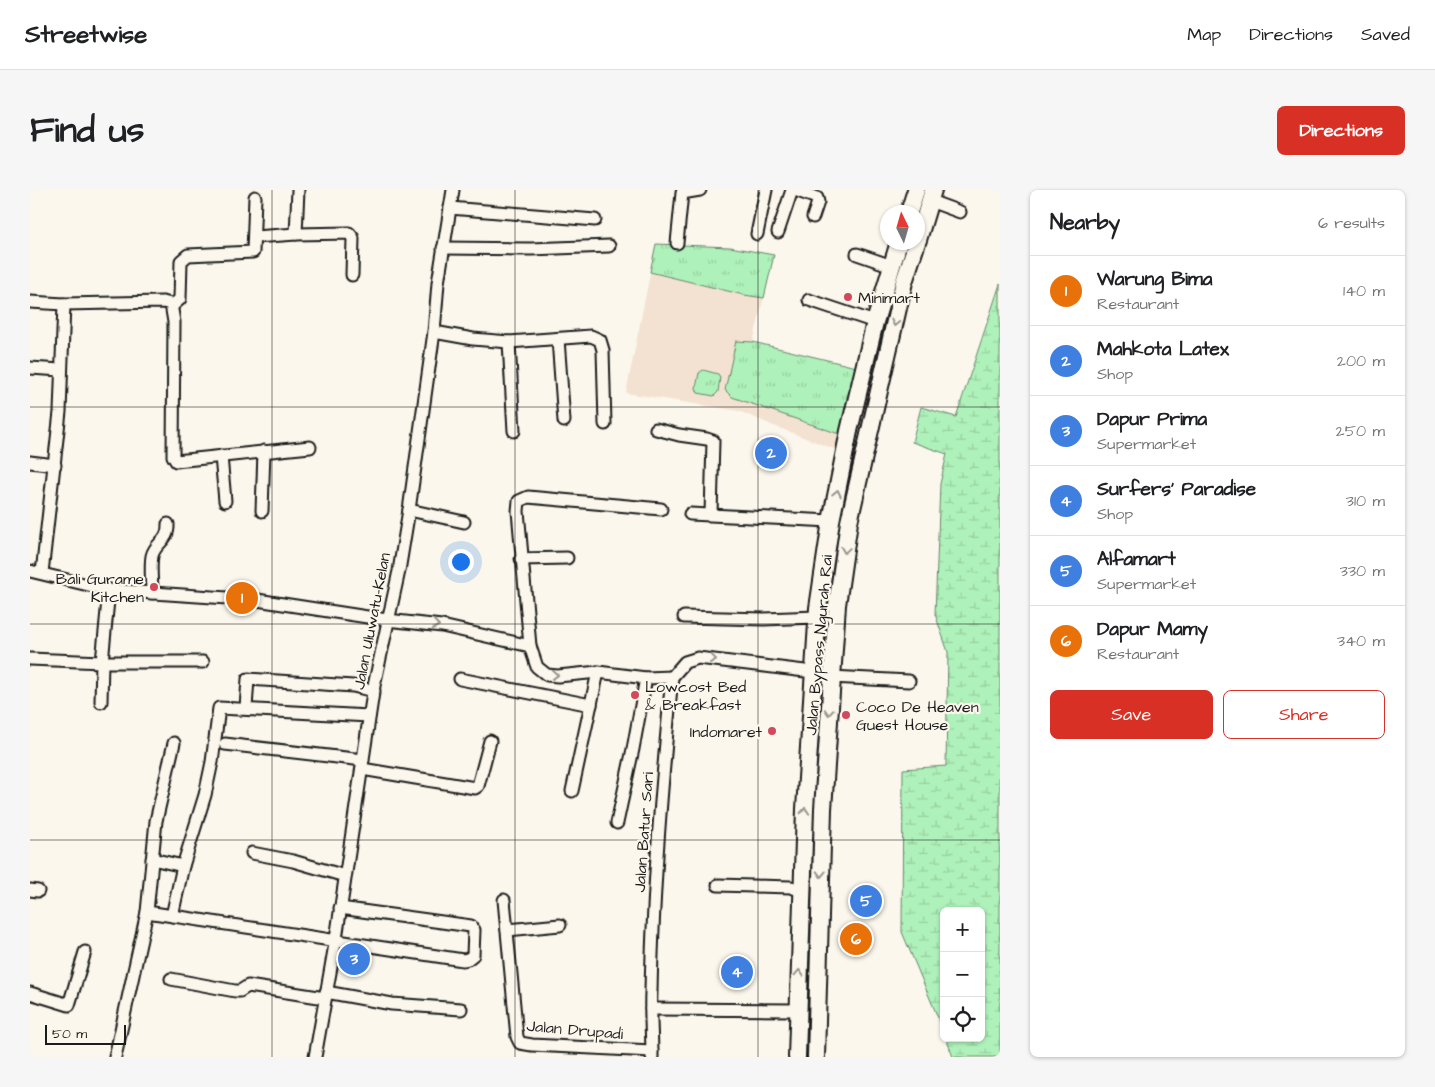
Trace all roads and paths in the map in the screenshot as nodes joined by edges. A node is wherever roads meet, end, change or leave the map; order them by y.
1 (298, 190) edge
2 (453, 190) edge
3 (700, 190) edge
4 (766, 190) edge
5 (794, 190) edge
6 (916, 190) edge
7 (931, 196) edge
8 (255, 198) dead end
9 (911, 205) edge
10 (450, 208) junction
11 (960, 212) dead end
12 (925, 215) edge
13 (813, 217) dead end
14 (595, 220) dead end
15 (778, 232) dead end
16 (296, 234) junction
17 (757, 234) dead end
18 (255, 237) junction
19 (677, 243) dead end
20 (609, 246) dead end
21 (443, 248) junction
22 (897, 250) edge
23 (914, 250) edge
24 (858, 254) dead end
25 (892, 266) junction
26 (352, 275) dead end
27 (809, 300) dead end
28 (30, 302) edge
29 (64, 304) junction
30 (172, 306) junction
31 (875, 322) junction
32 (434, 332) junction
33 (558, 339) junction
34 (509, 342) junction
35 (30, 368) edge
36 (61, 370) junction
37 (564, 421) dead end
38 (605, 424) dead end
39 (656, 429) dead end
40 (514, 431) dead end
41 (310, 447) dead end
42 (264, 451) junction
43 (221, 456) junction
44 (30, 462) edge
45 (55, 465) junction
46 (225, 501) dead end
47 (661, 509) dead end
48 (409, 510) junction
49 (262, 511) dead end
50 (690, 514) dead end
51 (712, 514) junction
52 (831, 521) junction
53 (464, 522) dead end
54 (168, 524) dead end
55 (567, 558) dead end
56 (521, 559) junction
57 (36, 572) edge
58 (109, 590) junction
59 (152, 593) junction
60 (684, 617) dead end
61 (817, 617) junction
62 (387, 620) junction
63 (530, 646) junction
64 (30, 659) edge
65 (102, 662) junction
66 (203, 662) dead end
67 (598, 672) junction
68 (813, 672) junction
69 (672, 677) junction
70 (832, 677) junction
71 (646, 678) junction
72 (460, 679) dead end
73 (909, 681) dead end
74 (374, 690) junction
75 (101, 702) dead end
76 (591, 705) junction
77 (246, 708) junction
78 (369, 716) junction
79 (490, 741) dead end
80 (174, 742) dead end
81 (225, 744) dead end
82 (363, 764) junction
83 (572, 791) dead end
84 (617, 823) dead end
85 (252, 853) dead end
86 (152, 858) junction
87 (184, 866) junction
88 (345, 876) junction
89 (718, 885) dead end
90 (802, 891) junction
91 (504, 900) dead end
92 (340, 908) junction
93 (147, 912) junction
94 (172, 916) junction
95 (560, 925) dead end
96 (507, 930) junction
97 (336, 939) junction
98 (85, 952) dead end
99 (171, 979) dead end
100 (651, 990) joint
101 (30, 993) edge
102 (325, 995) junction
103 (461, 1009) dead end
104 (650, 1009) junction
105 (798, 1010) junction
106 (652, 1054) edge
107 (115, 1057) edge
108 (316, 1057) edge
109 (797, 1057) edge
110 (816, 1057) edge

1 - 16 street
2 - 10 street, Jalan Uluwatu-Kelan
3 - 19 street
4 - 17 street
5 - 13 street
5 - 15 street
6 - 9 highway
7 - 11 street
7 - 12 highway, Jalan Bypass Ngurah Rai
8 - 18 street
10 - 14 street
10 - 21 street, Jalan Uluwatu-Kelan
16 - 18 street
16 - 26 street
18 - 30 street
20 - 21 street
21 - 32 street, Jalan Uluwatu-Kelan
22 - 25 highway, Jalan Bypass Ngurah Rai
23 -> 70 highway, Jalan Bypass Ngurah Rai
24 - 25 street
25 - 31 highway, Jalan Bypass Ngurah Rai
27 - 31 street
28 - 29 street
29 - 30 street
29 - 36 street
30 - 43 street
52 -> 31 highway, Jalan Bypass Ngurah Rai
32 - 34 street
32 - 48 street, Jalan Uluwatu-Kelan
33 - 34 street
33 - 37 street
33 - 38 street
34 - 40 street
35 - 36 street
36 - 45 street
39 - 51 street
41 - 42 street
42 - 43 street
42 - 49 street
43 - 46 street
44 - 45 street
45 - 57 street
47 - 56 street
48 - 53 street
48 - 62 street, Jalan Uluwatu-Kelan
50 - 51 street
51 - 52 street
52 - 61 highway, Jalan Bypass Ngurah Rai
54 - 59 street
55 - 56 street
56 - 63 street
57 - 58 street
58 - 59 street
58 - 65 street
59 - 62 street
60 - 61 street
61 - 68 highway, Jalan Bypass Ngurah Rai
62 -> 63 street
62 - 74 street, Jalan Uluwatu-Kelan
63 -> 67 street
64 - 65 street
65 - 66 street
65 - 75 street
67 - 71 street
67 - 76 street
69 -> 68 street
90 -> 68 highway, Jalan Bypass Ngurah Rai
69 - 71 street
69 - 100 street, Jalan Batur Sari
70 - 73 street
70 -> 110 highway, Jalan Bypass Ngurah Rai
71 - 84 street
72 - 76 street
74 - 77 street
74 - 78 street, Jalan Uluwatu-Kelan
76 - 83 street
77 - 78 street
77 - 87 street
78 - 82 street, Jalan Uluwatu-Kelan
79 - 82 street
80 - 86 street
81 - 82 street
82 - 88 street, Jalan Uluwatu-Kelan
85 - 88 street
86 - 87 street
86 - 93 street
87 - 94 street
88 - 92 street, Jalan Uluwatu-Kelan
89 - 90 street
105 -> 90 highway, Jalan Bypass Ngurah Rai
91 - 96 street, Jalan Drupadi
92 - 97 street, Jalan Uluwatu-Kelan
92 - 97 street
93 - 94 street
93 - 107 street
94 - 97 street
95 - 96 street
96 - 106 street, Jalan Drupadi
97 - 102 street, Jalan Uluwatu-Kelan
98 - 101 street
99 - 102 street
100 - 104 street, Jalan Drupadi
102 - 103 street
102 - 108 street, Jalan Uluwatu-Kelan
104 - 105 street
104 - 106 street, Jalan Drupadi
105 - 109 highway, Jalan Bypass Ngurah Rai

